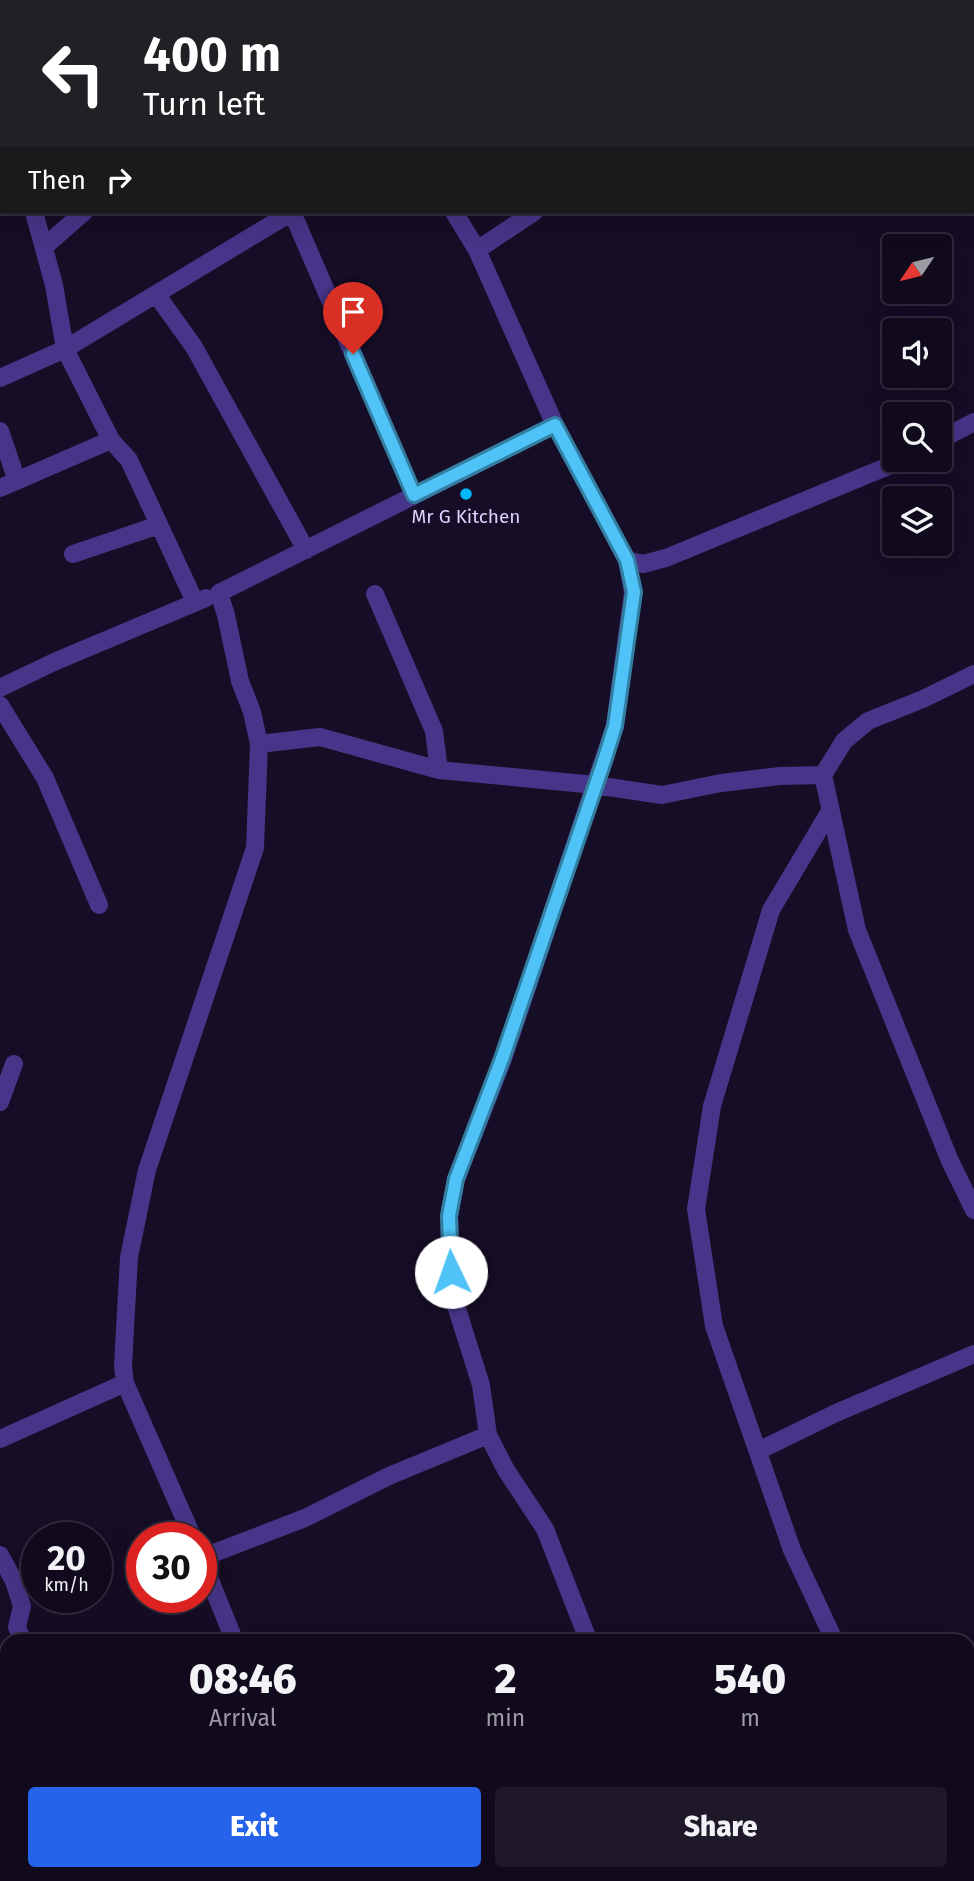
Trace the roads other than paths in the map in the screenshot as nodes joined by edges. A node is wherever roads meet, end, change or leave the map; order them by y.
1 (35, 214) edge
2 (82, 214) edge
3 (289, 214) edge
4 (293, 214) edge
5 (455, 214) edge
6 (531, 214) edge
7 (44, 247) junction
8 (477, 250) junction
9 (156, 294) junction
10 (65, 349) junction
11 (0, 378) edge
12 (974, 422) edge
13 (555, 425) junction
14 (0, 431) edge
15 (952, 434) edge
16 (111, 440) junction
17 (882, 469) edge
18 (17, 481) junction
19 (0, 488) edge
20 (414, 495) junction
21 (159, 525) junction
22 (306, 550) junction
23 (73, 554) dead end
24 (627, 560) junction
25 (219, 593) junction
26 (375, 594) dead end
27 (195, 602) junction
28 (974, 674) edge
29 (0, 688) edge
30 (0, 705) edge
31 (259, 744) junction
32 (439, 770) junction
33 (823, 775) junction
34 (595, 785) junction
35 (831, 811) junction
36 (99, 905) dead end
37 (14, 1064) dead end
38 (0, 1102) edge
39 (974, 1210) edge
40 (974, 1354) edge
41 (125, 1383) junction
42 (488, 1435) junction
43 (0, 1439) edge
44 (758, 1451) junction
45 (186, 1522) edge
46 (217, 1552) edge
47 (0, 1555) edge
48 (217, 1598) edge
49 (13, 1634) edge
50 (232, 1634) edge
51 (586, 1634) edge
52 (831, 1634) edge

1 - 7 street
2 - 7 street
3 - 9 street
4 - 20 street
5 - 8 street
6 - 8 street
7 - 10 street
8 - 13 street
9 - 10 street
9 - 22 street
10 - 11 street
10 - 16 street
12 - 15 street
13 - 20 street
13 - 24 street
14 - 18 street
16 - 18 street
16 - 21 street
17 - 24 street
18 - 19 street
20 - 22 street
21 - 23 street
21 - 27 street
22 - 25 street
24 - 34 street
25 - 27 street
25 - 31 street
26 - 32 street
27 - 29 street
28 - 33 street
30 - 36 street
31 - 32 street
31 - 41 street
32 - 34 street
33 - 34 street
33 - 35 street
34 - 42 street
35 - 39 street
35 - 44 street
37 - 38 street
40 - 44 street
41 - 43 street
41 - 45 street
42 - 46 street
42 - 51 street
44 - 52 street
47 - 49 street
48 - 50 street

